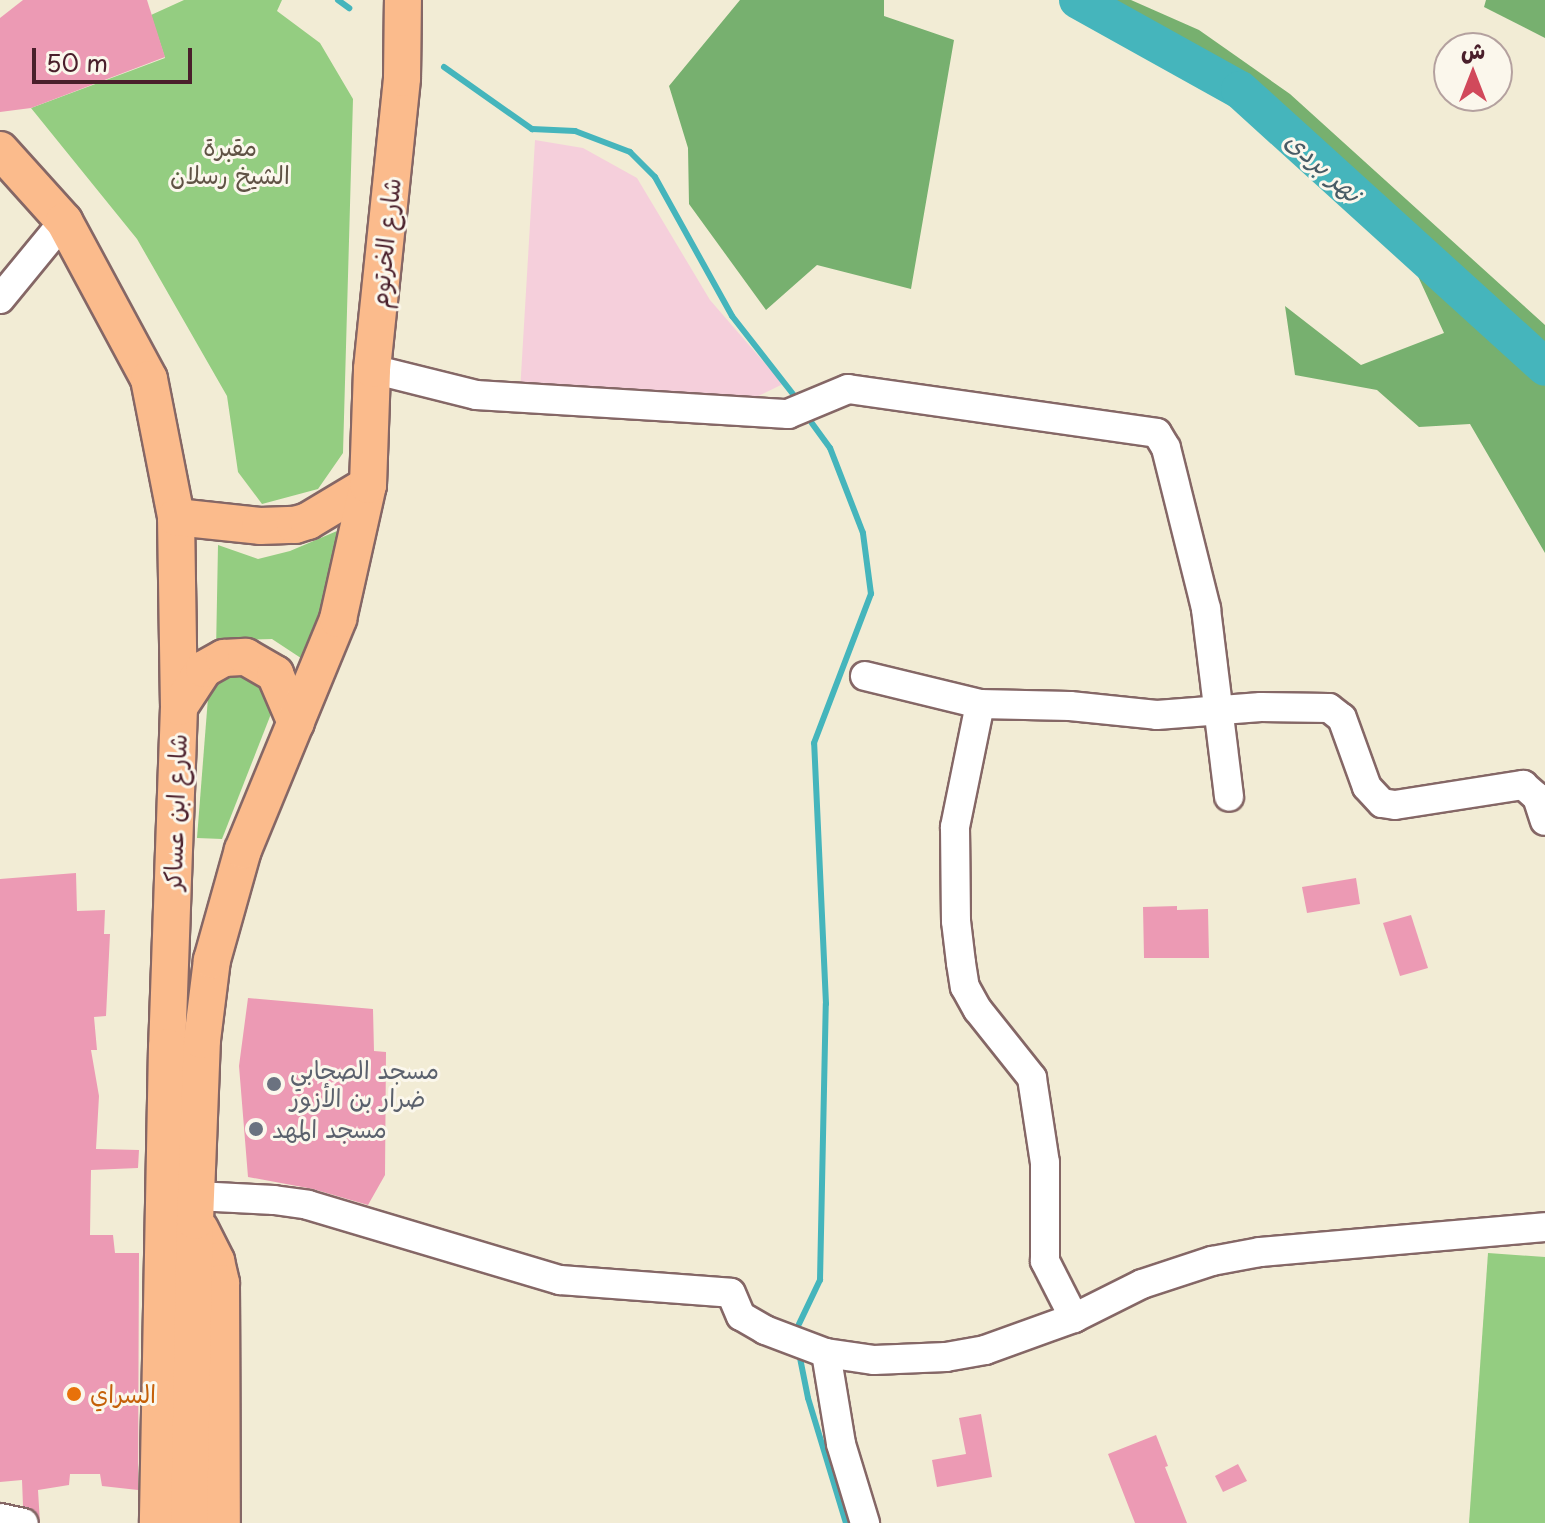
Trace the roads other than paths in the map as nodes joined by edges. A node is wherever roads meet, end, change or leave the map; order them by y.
1 (403, 0) edge
2 (0, 150) edge
3 (64, 221) junction
4 (0, 299) edge
5 (372, 369) junction
6 (368, 485) junction
7 (176, 517) junction
8 (865, 676) dead end
9 (980, 704) junction
10 (179, 707) junction
11 (1221, 711) junction
12 (296, 723) junction
13 (1229, 797) dead end
14 (1545, 821) edge
15 (195, 1209) junction
16 (1545, 1227) edge
17 (1074, 1318) junction
18 (826, 1353) junction
19 (0, 1518) edge
20 (23, 1523) edge
21 (158, 1523) edge
22 (189, 1523) edge
23 (222, 1523) edge
24 (865, 1523) edge

1 - 5 main road, شارع الخرتوم
2 - 3 main road, شارع ابن عساكر
3 - 4 street
3 - 7 main road, شارع ابن عساكر
5 - 6 main road, شارع الخرتوم
5 - 11 street
6 - 7 main road
6 - 12 main road
7 - 10 main road, شارع ابن عساكر
8 - 9 street
9 - 11 street
9 - 17 street
10 - 12 main road
10 - 21 main road, شارع ابن عساكر
11 - 13 street
11 - 14 street
12 - 15 main road
15 - 18 street
15 - 22 main road
15 - 23 main road
16 - 17 street
17 - 18 street
18 - 24 street
19 - 20 street

